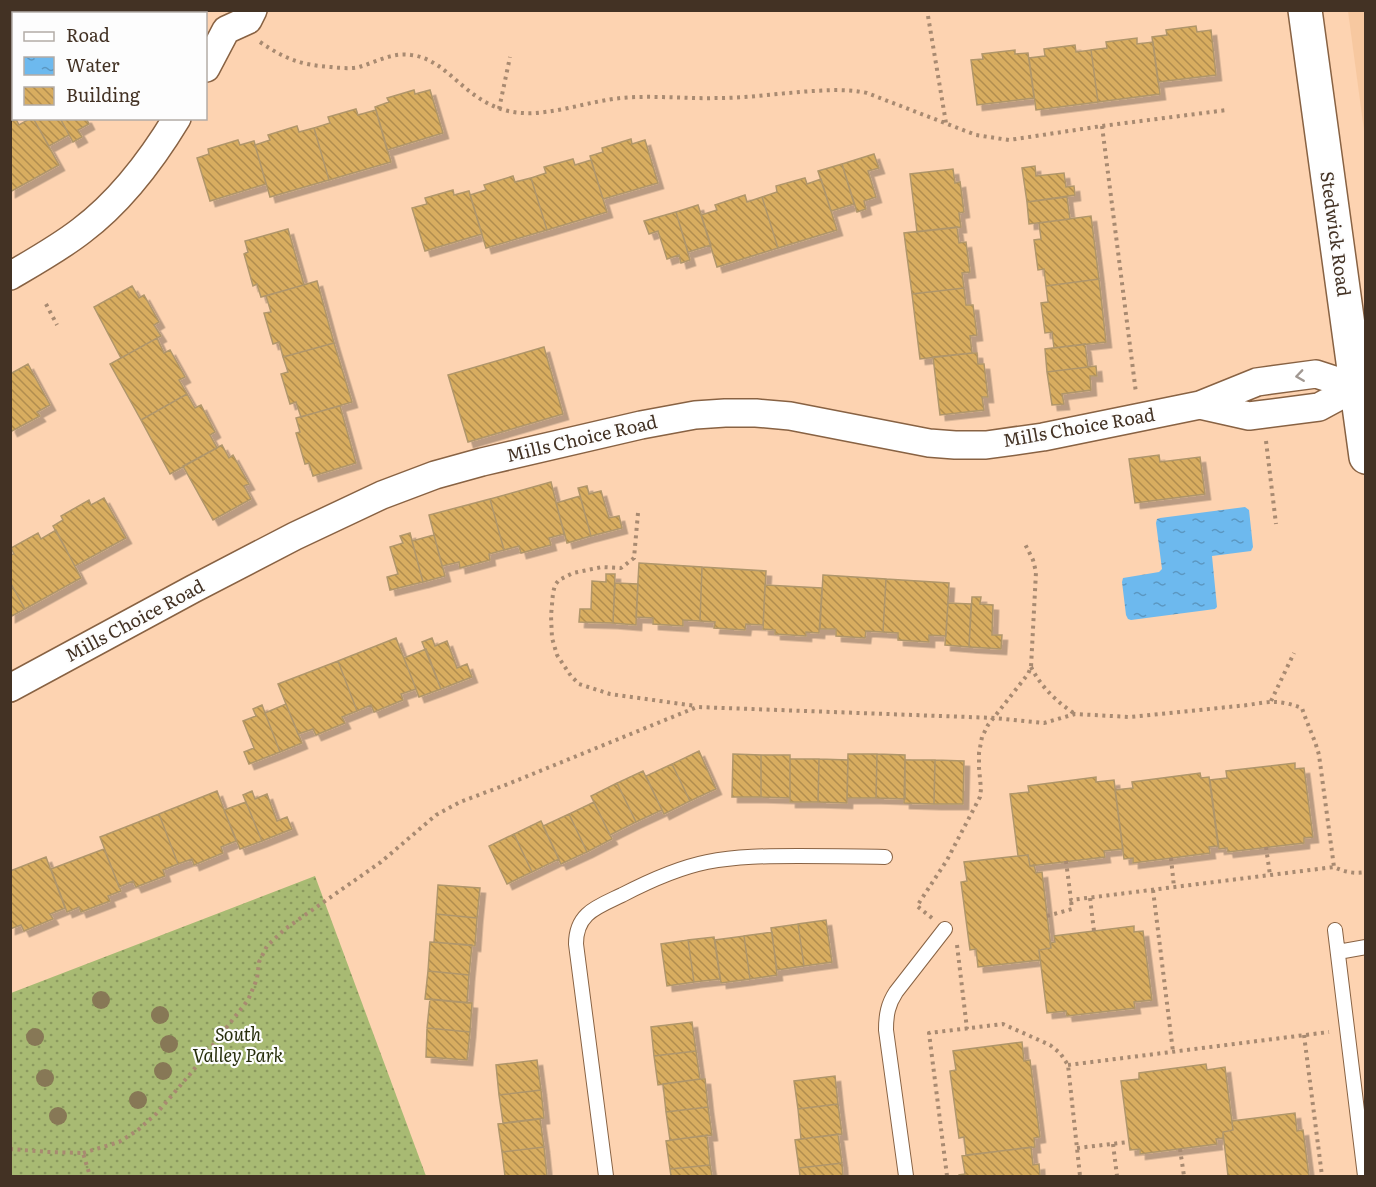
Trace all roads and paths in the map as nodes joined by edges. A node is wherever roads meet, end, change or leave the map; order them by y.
1 (253, 10) edge
2 (1305, 10) edge
3 (928, 16) dead end
4 (226, 23) edge
5 (510, 57) dead end
6 (207, 66) edge
7 (499, 109) junction
8 (1227, 110) dead end
9 (176, 120) edge
10 (946, 123) junction
11 (1102, 126) junction
12 (10, 276) edge
13 (46, 304) dead end
14 (57, 326) dead end
15 (1361, 386) edge
16 (1139, 418) junction
17 (1266, 441) dead end
18 (1365, 457) edge
19 (638, 513) dead end
20 (1276, 524) dead end
21 (1024, 542) dead end
22 (1294, 653) dead end
23 (1031, 667) junction
24 (10, 688) edge
25 (1270, 702) junction
26 (697, 707) junction
27 (1075, 714) junction
28 (995, 717) junction
29 (1266, 848) dead end
30 (885, 856) dead end
31 (1171, 858) dead end
32 (1066, 861) dead end
33 (1334, 867) junction
34 (1365, 872) edge
35 (1270, 875) junction
36 (1174, 887) junction
37 (1153, 890) junction
38 (1089, 898) junction
39 (1071, 900) junction
40 (1047, 916) dead end
41 (945, 929) junction
42 (1335, 930) dead end
43 (1094, 931) dead end
44 (1365, 946) edge
45 (1338, 952) junction
46 (967, 1029) junction
47 (1347, 1030) junction
48 (1304, 1035) junction
49 (1173, 1052) junction
50 (1068, 1065) junction
51 (1129, 1142) dead end
52 (1113, 1144) junction
53 (1077, 1148) junction
54 (10, 1149) edge
55 (1180, 1149) dead end
56 (83, 1153) junction
57 (90, 1176) edge
58 (606, 1176) edge
59 (906, 1176) edge
60 (947, 1176) edge
61 (1080, 1176) edge
62 (1117, 1176) edge
63 (1184, 1176) edge
64 (1322, 1176) edge
65 (1365, 1176) edge

1 - 4 street
2 - 15 street, Stedwick Road
3 - 10 path
4 - 6 street
4 - 7 path
5 - 7 path
7 - 10 path
8 - 11 path
9 - 12 street
10 - 11 path
11 - 16 path
13 - 14 path
15 - 16 street, Mills Choice Road
15 - 18 street, Stedwick Road
16 - 24 street, Mills Choice Road
17 - 20 path
19 - 26 path
21 - 23 path
22 - 25 path
23 - 27 path
23 - 28 path
25 - 27 path
25 - 33 path
26 - 28 path
26 - 56 path
27 - 28 path
28 - 41 path
29 - 35 path
30 - 58 lane
31 - 36 path
32 - 39 path
33 - 34 path
33 - 35 path
35 - 36 path
36 - 37 path
37 - 38 path
37 - 49 path
38 - 39 path
38 - 43 path
39 - 40 path
41 - 46 path
41 - 59 lane
42 - 45 lane
44 - 45 lane
45 - 47 lane
46 - 50 path
46 - 60 path
47 - 48 path
47 - 65 lane
48 - 49 path
48 - 64 path
49 - 50 path
50 - 53 path
51 - 52 path
52 - 53 path
52 - 62 path
53 - 61 path
54 - 56 path
55 - 63 path
56 - 57 path

